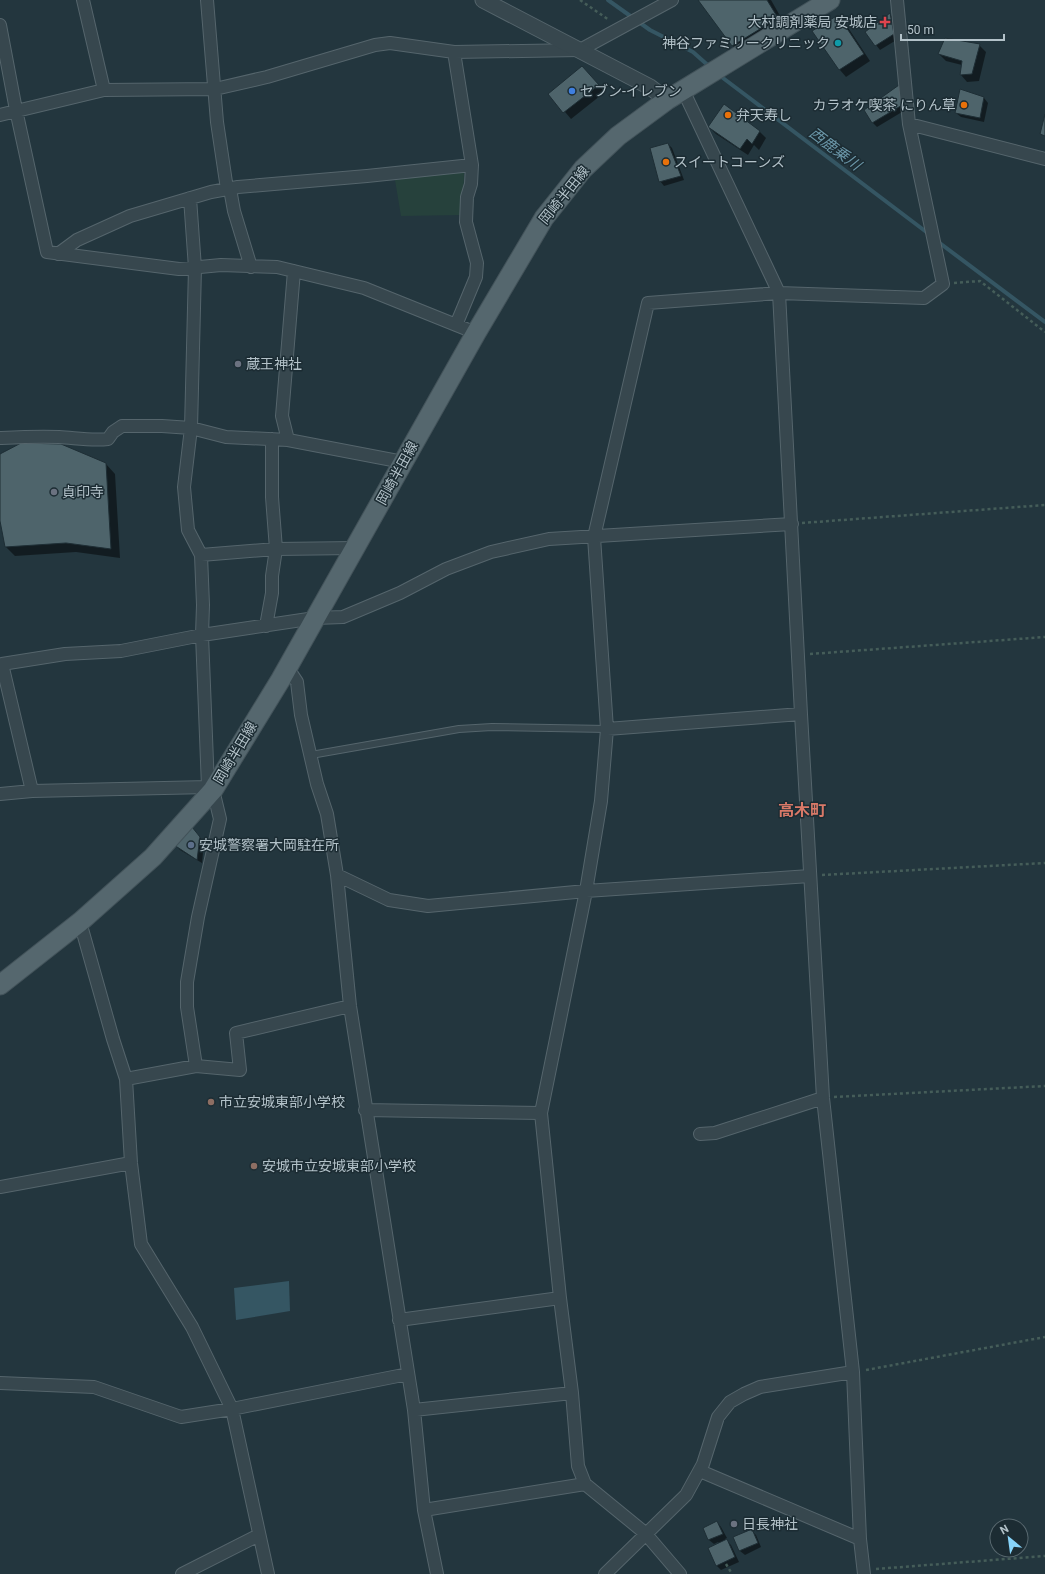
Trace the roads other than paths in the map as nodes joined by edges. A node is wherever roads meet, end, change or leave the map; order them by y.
1 (83, 0) edge
2 (208, 0) edge
3 (483, 0) edge
4 (672, 0) edge
5 (830, 0) edge
6 (897, 0) edge
7 (0, 24) edge
8 (580, 50) junction
9 (454, 52) junction
10 (215, 89) junction
11 (104, 90) junction
12 (675, 95) junction
13 (16, 110) junction
14 (0, 115) edge
15 (909, 124) junction
16 (1045, 159) edge
17 (472, 165) junction
18 (228, 189) junction
19 (190, 198) junction
20 (58, 254) junction
21 (251, 267) junction
22 (194, 268) junction
23 (294, 271) junction
24 (779, 293) junction
25 (456, 325) junction
26 (476, 333) junction
27 (191, 428) junction
28 (0, 438) edge
29 (272, 439) junction
30 (288, 440) junction
31 (403, 462) junction
32 (792, 524) junction
33 (594, 537) junction
34 (355, 548) junction
35 (276, 549) junction
36 (201, 555) junction
37 (315, 618) junction
38 (266, 626) junction
39 (202, 636) junction
40 (288, 668) junction
41 (801, 714) junction
42 (607, 729) junction
43 (311, 755) junction
44 (210, 789) junction
45 (32, 791) junction
46 (0, 794) edge
47 (337, 875) junction
48 (810, 876) junction
49 (586, 891) junction
50 (80, 922) junction
51 (0, 984) edge
52 (350, 1006) junction
53 (196, 1066) junction
54 (126, 1079) junction
55 (823, 1098) junction
56 (365, 1110) junction
57 (541, 1113) junction
58 (700, 1134) dead end
59 (131, 1163) junction
60 (0, 1187) edge
61 (560, 1298) junction
62 (399, 1320) junction
63 (853, 1372) junction
64 (408, 1374) junction
65 (0, 1383) edge
66 (572, 1393) junction
67 (232, 1409) junction
68 (414, 1410) junction
69 (700, 1471) junction
70 (585, 1484) junction
71 (424, 1510) junction
72 (646, 1533) junction
73 (259, 1536) junction
74 (860, 1539) junction
75 (863, 1572) edge
76 (182, 1574) edge
77 (268, 1574) edge
78 (437, 1574) edge
79 (605, 1574) edge
80 (680, 1574) edge

1 - 11 street
2 - 10 street
3 - 8 street
4 - 8 street
5 - 12 main road, 岡崎半田線
6 - 15 street
7 - 13 street
8 - 9 street
8 - 12 street
9 - 10 street
9 - 17 street
10 - 11 street
10 - 18 street
11 - 13 street
12 - 24 street
12 - 26 main road, 岡崎半田線
13 - 14 street
13 - 20 street
15 - 16 street
15 - 24 street
17 - 18 street
17 - 25 street
18 - 19 street
18 - 21 street
19 - 20 street
19 - 22 street
20 - 22 street
21 - 22 street
21 - 23 street
22 - 27 street
23 - 25 street
23 - 30 street
24 - 32 street
24 - 33 street
25 - 26 street
26 - 31 main road, 岡崎半田線
27 - 28 street
27 - 29 street
27 - 36 street
29 - 30 street
29 - 35 street
30 - 31 street
31 - 34 main road, 岡崎半田線
32 - 33 street
32 - 41 street
33 - 37 street
33 - 42 street
34 - 35 street
34 - 37 main road, 岡崎半田線
35 - 36 street
35 - 38 street
36 - 39 street
37 - 38 street
37 - 40 main road, 岡崎半田線
38 - 39 street
39 - 44 street
39 - 45 street
40 - 43 street
40 - 44 main road, 岡崎半田線
41 - 42 street
41 - 48 street
42 - 43 lane
42 - 49 street
43 - 47 street
44 - 45 street
44 - 50 main road, 岡崎半田線
44 - 53 street
45 - 46 street
47 - 49 street
47 - 52 street
48 - 49 street
48 - 55 street
49 - 57 street
50 - 51 main road, 岡崎半田線
50 - 54 street
52 - 53 street
52 - 56 street
53 - 54 street
54 - 59 street
55 - 58 street
55 - 63 street
56 - 57 street
56 - 62 street
57 - 61 street
59 - 60 street
59 - 67 street
61 - 62 street
61 - 66 street
62 - 64 street
63 - 69 street
63 - 74 street
64 - 67 street
64 - 68 street
65 - 67 street
66 - 68 street
66 - 70 street
67 - 73 street
68 - 71 street
69 - 72 street
69 - 74 street
70 - 71 street
70 - 72 street
71 - 78 street
72 - 79 street
72 - 80 street
73 - 76 street
73 - 77 street
74 - 75 street

